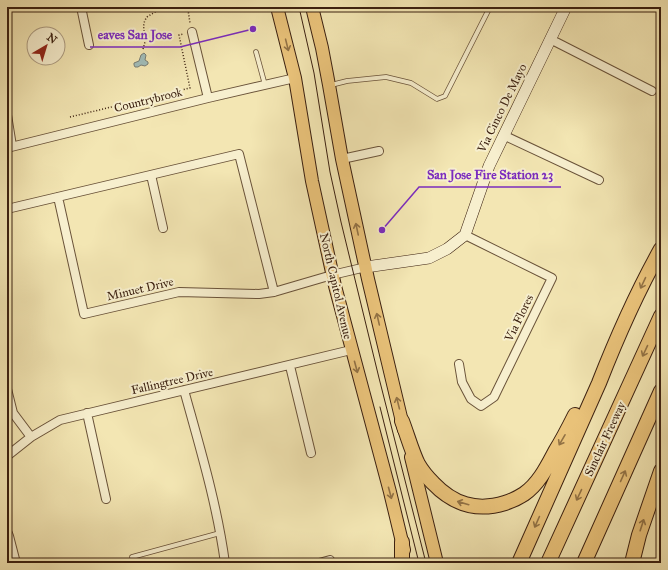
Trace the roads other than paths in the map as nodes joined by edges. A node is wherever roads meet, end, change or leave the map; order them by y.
1 (81, 7) edge
2 (277, 7) edge
3 (312, 7) edge
4 (490, 7) edge
5 (566, 7) edge
6 (192, 32) road end
7 (550, 40) junction
8 (90, 45) dead end
9 (256, 52) dead end
10 (295, 78) junction
11 (265, 85) junction
12 (329, 85) junction
13 (652, 91) dead end
14 (208, 98) junction
15 (7, 115) edge
16 (503, 135) junction
17 (10, 147) edge
18 (379, 151) dead end
19 (342, 158) junction
20 (151, 175) junction
21 (599, 180) dead end
22 (58, 197) junction
23 (7, 209) edge
24 (163, 228) dead end
25 (465, 235) junction
26 (661, 249) edge
27 (366, 267) junction
28 (332, 275) junction
29 (274, 292) junction
30 (661, 316) edge
31 (351, 350) junction
32 (609, 358) junction
33 (459, 364) dead end
34 (290, 366) junction
35 (7, 389) edge
36 (184, 390) junction
37 (661, 391) edge
38 (87, 413) junction
39 (402, 421) junction
40 (31, 437) junction
41 (311, 454) dead end
42 (7, 456) edge
43 (661, 471) edge
44 (106, 499) dead end
45 (7, 531) edge
46 (221, 533) junction
47 (402, 542) junction
48 (132, 557) dead end
49 (330, 560) dead end
50 (16, 563) edge
51 (225, 563) edge
52 (319, 563) edge
53 (402, 563) edge
54 (407, 563) edge
55 (437, 563) edge
56 (519, 563) edge
57 (548, 563) edge
58 (584, 563) edge
59 (632, 563) edge

1 - 8 street
2 -> 10 main road, North Capitol Avenue
3 - 12 main road
4 - 12 lane
5 - 7 street, Via Cinco De Mayo
6 - 14 street
7 - 13 street
7 - 16 street, Via Cinco De Mayo
9 - 11 lane
10 - 11 street, Countrybrook
10 - 28 main road, North Capitol Avenue
11 - 14 street, Countrybrook
12 - 19 main road
14 - 17 street, Countrybrook
15 - 17 street
16 - 21 street
16 - 25 street, Via Cinco De Mayo
18 - 19 street
27 -> 19 main road
20 - 22 street
20 - 24 street
20 - 29 street
22 - 23 street
22 - 29 street, Minuet Drive
25 - 27 street
25 - 33 street, Via Flores
26 -> 32 highway
27 - 28 street, Minuet Drive
39 -> 27 main road
28 - 29 street, Minuet Drive
28 - 31 main road, North Capitol Avenue
30 -> 57 highway, Sinclair Freeway
31 - 34 street, Fallingtree Drive
31 -> 47 main road, North Capitol Avenue
32 -> 39 highway
32 -> 56 highway
34 - 36 street, Fallingtree Drive
34 - 41 street
35 - 40 street
36 - 38 street, Fallingtree Drive
36 - 46 street
58 -> 37 highway
38 - 40 street, Fallingtree Drive
38 - 44 street
39 - 55 main road
40 - 42 street, Fallingtree Drive
59 -> 43 highway
45 - 50 street
46 - 48 lane
46 - 51 street
47 - 53 highway
47 - 54 main road, North Capitol Avenue
49 - 52 street

